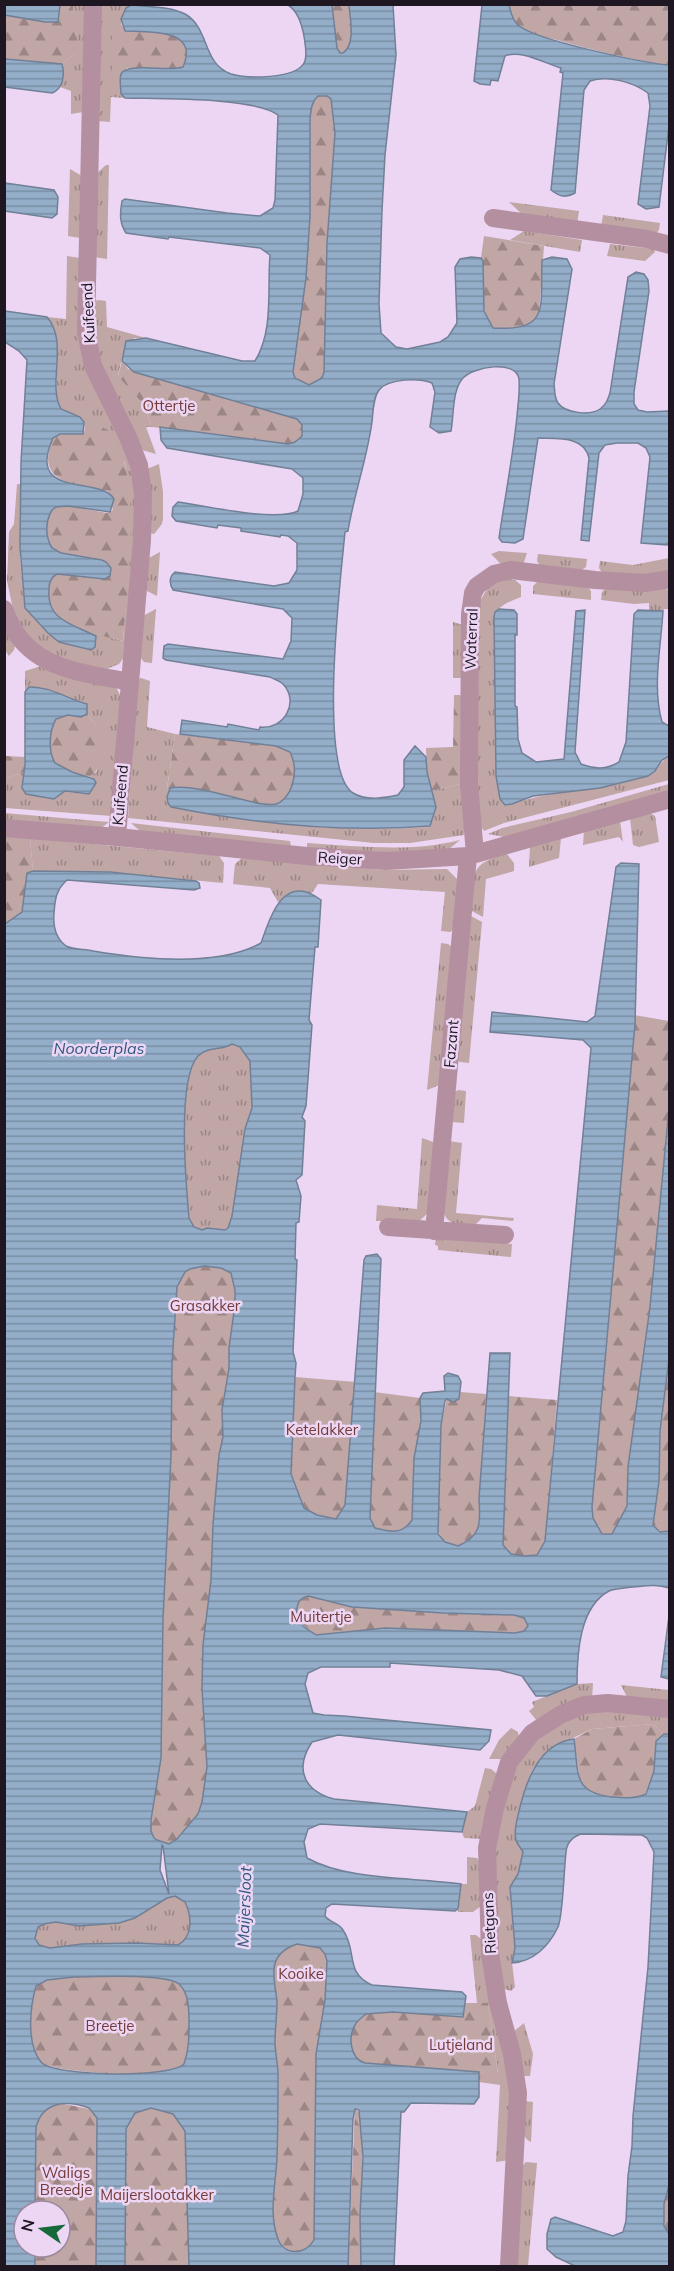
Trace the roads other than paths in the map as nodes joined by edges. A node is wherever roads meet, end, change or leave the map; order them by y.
1 (93, 4) edge
2 (493, 218) dead end
3 (669, 244) edge
4 (669, 579) edge
5 (4, 609) edge
6 (130, 682) junction
7 (669, 799) edge
8 (4, 828) edge
9 (117, 837) junction
10 (471, 855) junction
11 (388, 1227) dead end
12 (434, 1231) junction
13 (505, 1235) dead end
14 (669, 1709) edge
15 (509, 2266) edge

1 - 6 street, Kuifeend
2 - 3 street
4 - 10 street, Waterral
5 - 6 street
6 - 9 street, Kuifeend
7 - 10 street, Reiger
8 - 9 street, Reiger
9 - 10 street, Reiger
10 - 12 street, Fazant
11 - 12 street
12 - 13 street
14 - 15 street, Rietgans

